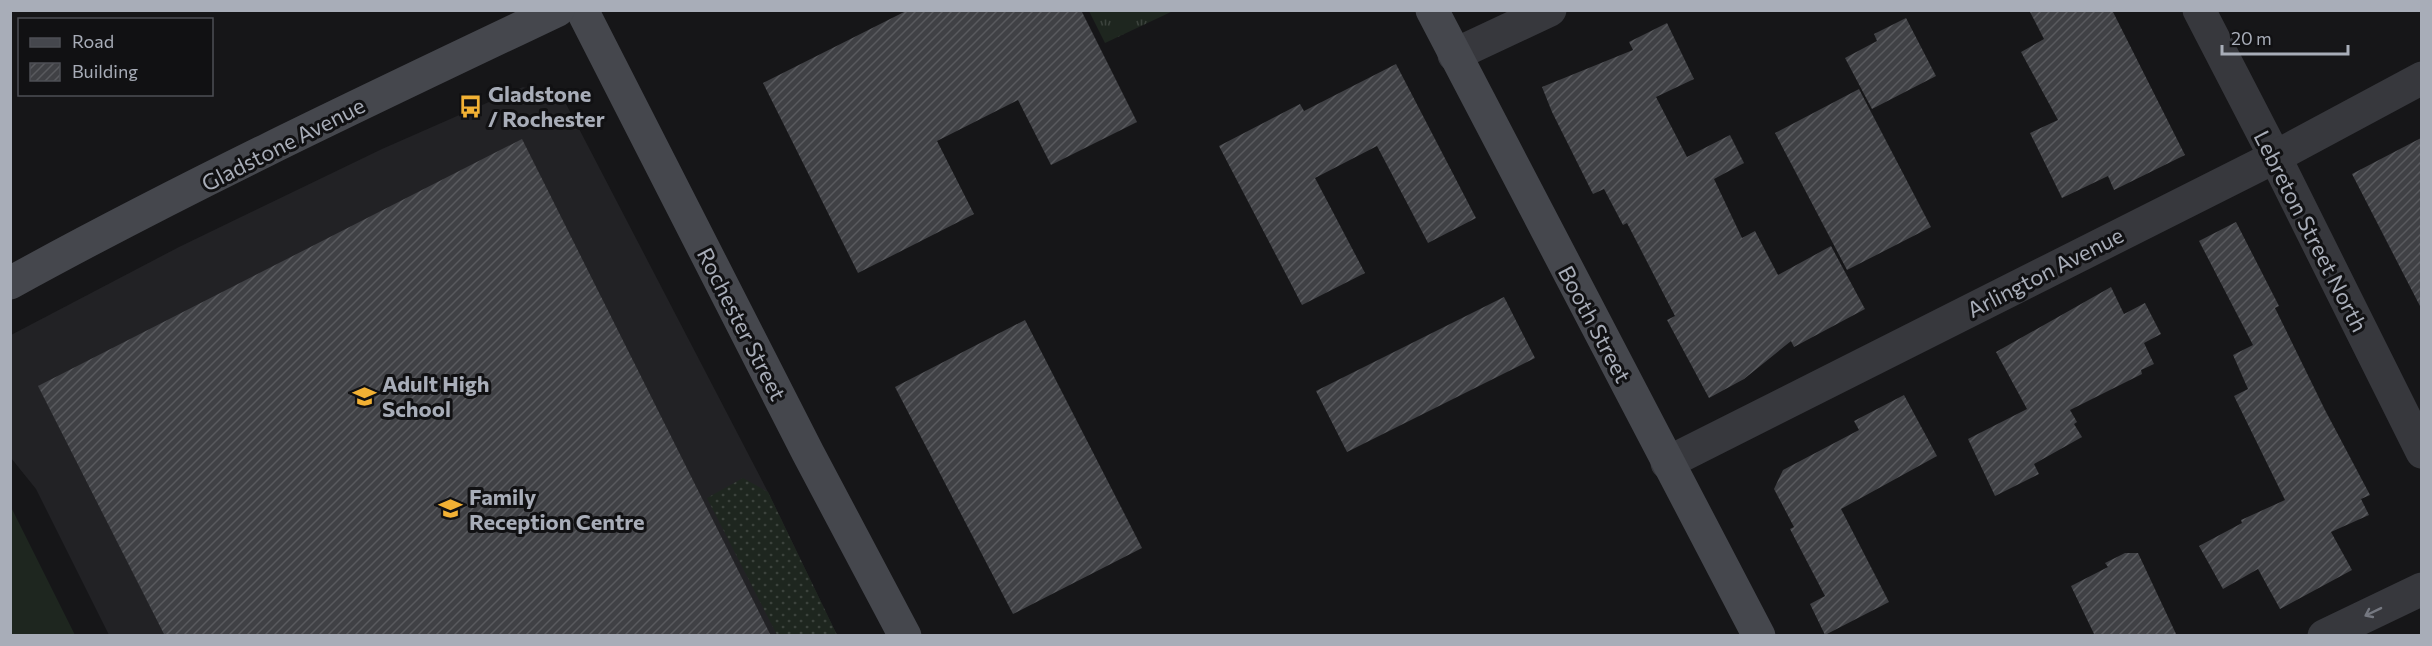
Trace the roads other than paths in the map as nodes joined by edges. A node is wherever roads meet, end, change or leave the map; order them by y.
1 (558, 10) edge
2 (582, 10) edge
3 (1432, 10) edge
4 (1550, 10) edge
5 (2199, 10) edge
6 (1454, 55) junction
7 (2421, 78) edge
8 (2275, 157) junction
9 (10, 283) edge
10 (2421, 452) edge
11 (1667, 463) junction
12 (2421, 589) edge
13 (905, 636) edge
14 (1759, 636) edge
15 (2324, 636) edge

1 - 9 main road, Gladstone Avenue
2 - 13 main road, Rochester Street
3 - 6 main road, Booth Street
4 - 6 street
5 - 8 street, Lebreton Street North
6 - 11 main road, Booth Street
7 - 8 street, Arlington Avenue
8 - 10 street, Lebreton Street North
8 - 11 street, Arlington Avenue
11 - 14 main road, Booth Street
12 -> 15 street

